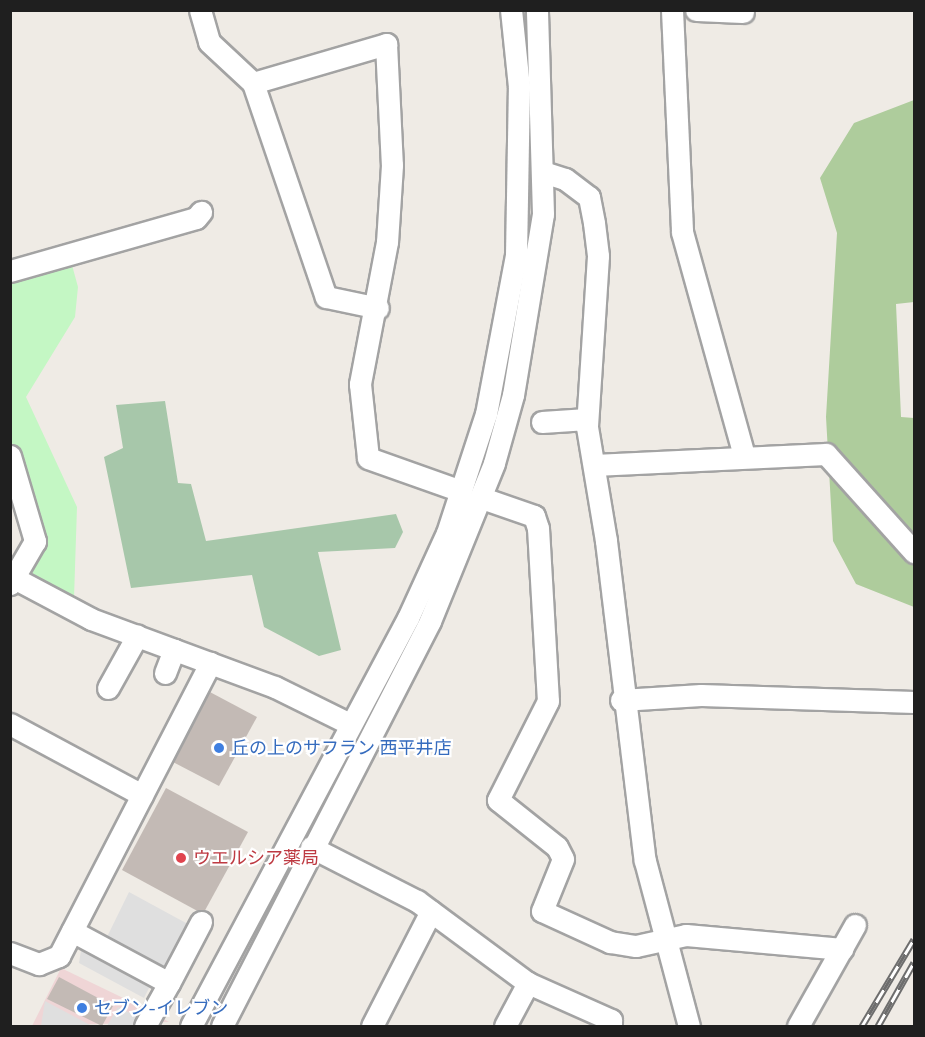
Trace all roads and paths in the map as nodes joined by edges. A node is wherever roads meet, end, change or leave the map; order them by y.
1 (200, 10) edge
2 (511, 10) edge
3 (537, 10) edge
4 (672, 10) edge
5 (696, 10) edge
6 (743, 12) edge
7 (253, 84) junction
8 (543, 172) junction
9 (201, 212) dead end
10 (10, 271) edge
11 (378, 308) junction
12 (587, 420) junction
13 (542, 422) dead end
14 (744, 454) junction
15 (10, 456) edge
16 (594, 465) junction
17 (461, 491) junction
18 (482, 498) junction
19 (915, 552) edge
20 (12, 581) edge
21 (137, 636) junction
22 (174, 650) junction
23 (210, 663) junction
24 (165, 673) dead end
25 (108, 688) dead end
26 (621, 700) junction
27 (915, 702) edge
28 (10, 724) edge
29 (350, 724) junction
30 (142, 795) junction
31 (312, 847) junction
32 (431, 911) junction
33 (201, 922) dead end
34 (855, 925) dead end
35 (72, 931) junction
36 (664, 942) junction
37 (842, 949) junction
38 (10, 953) edge
39 (169, 983) junction
40 (528, 983) junction
41 (145, 1026) edge
42 (191, 1026) edge
43 (222, 1026) edge
44 (372, 1026) edge
45 (505, 1026) edge
46 (611, 1026) edge
47 (689, 1026) edge
48 (798, 1026) edge

1 - 7 street
2 - 17 street
3 - 8 street
4 - 14 street
5 - 6 street
7 - 11 street
7 - 11 street
8 - 12 street
8 - 18 street
9 - 10 street
11 - 17 street
12 - 13 street
12 - 16 street
14 - 16 street
14 - 19 street
15 - 20 street
16 - 26 street
17 - 29 street
18 - 31 street
18 - 36 street
20 - 21 street
21 - 22 street
21 - 25 street
22 - 23 street
22 - 24 street
23 - 29 street
23 - 30 street
26 - 27 street
26 - 36 street
28 - 30 street
29 - 42 street
30 - 35 street
31 - 32 street
31 - 43 street
32 - 40 street
32 - 44 street
33 - 39 street
34 - 37 street
35 - 38 street
35 - 39 street
36 - 37 street
36 - 47 street
37 - 48 street
39 - 41 street
40 - 45 street
40 - 46 street

